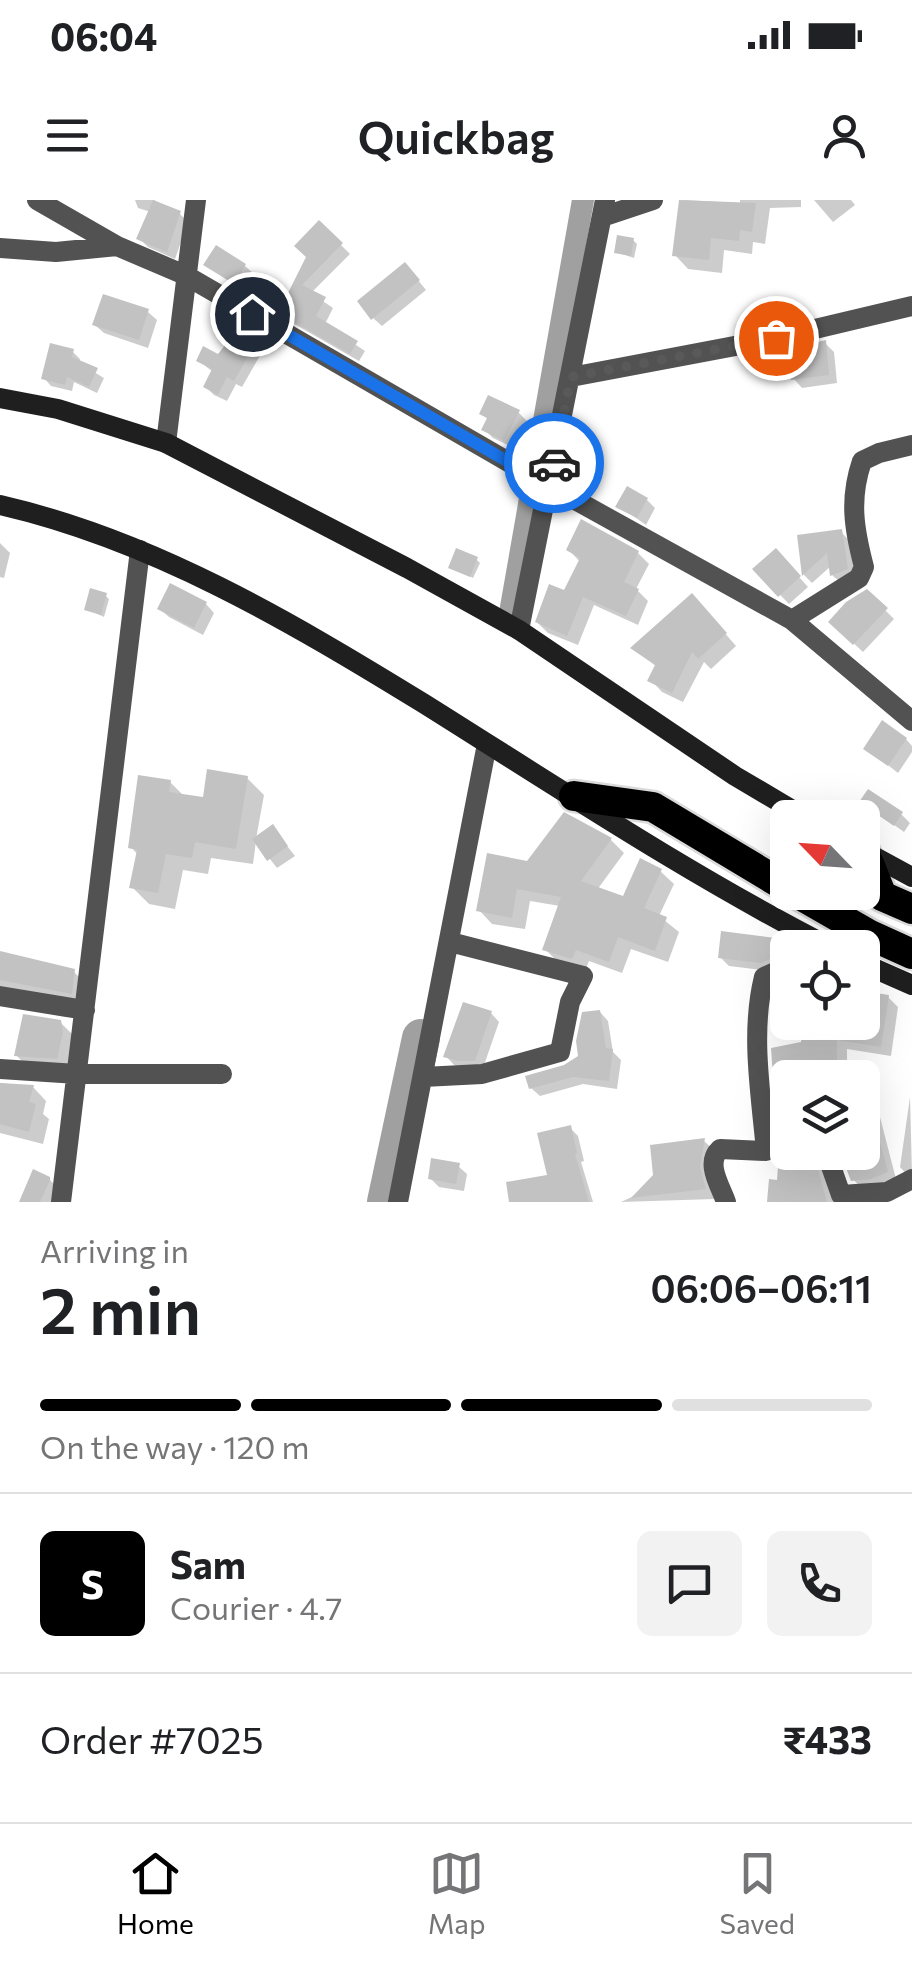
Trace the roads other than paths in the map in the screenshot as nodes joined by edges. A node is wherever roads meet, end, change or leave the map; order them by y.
1 (37, 200) edge
2 (196, 200) edge
3 (653, 200) edge
4 (603, 209) edge
5 (117, 246) junction
6 (0, 248) edge
7 (185, 275) junction
8 (912, 306) edge
9 (571, 377) junction
10 (0, 398) edge
11 (166, 443) junction
12 (912, 444) edge
13 (550, 486) junction
14 (0, 505) edge
15 (140, 550) junction
16 (792, 620) junction
17 (519, 630) junction
18 (912, 722) edge
19 (488, 744) junction
20 (574, 796) junction
21 (776, 800) edge
22 (880, 859) edge
23 (770, 877) edge
24 (912, 877) edge
25 (880, 891) edge
26 (912, 909) edge
27 (827, 910) edge
28 (794, 930) edge
29 (450, 942) junction
30 (912, 954) edge
31 (880, 971) edge
32 (770, 974) edge
33 (912, 985) edge
34 (0, 996) edge
35 (84, 1010) junction
36 (0, 1069) edge
37 (77, 1074) junction
38 (222, 1074) dead end
39 (423, 1077) junction
40 (832, 1170) edge
41 (912, 1179) edge
42 (61, 1202) edge
43 (398, 1202) edge
44 (726, 1202) edge

1 - 5 street
2 - 7 street
3 - 4 street
4 - 9 street
5 - 6 street
5 - 7 street
7 - 11 street
7 - 13 street
8 - 9 street
9 - 13 street
10 - 11 street
11 - 17 street
12 - 16 street
13 - 16 street
13 - 17 street
14 - 15 street
15 - 19 street
15 - 35 street
16 - 18 street
17 - 21 street
19 - 20 street
19 - 29 street
20 - 23 highway
20 - 28 street
22 - 24 street
25 - 26 highway
27 - 30 highway
29 - 39 street
29 - 39 street
31 - 33 street
32 - 44 street
34 - 35 street
35 - 37 street
36 - 37 street
37 - 38 street
37 - 42 street
39 - 43 street
40 - 41 street

